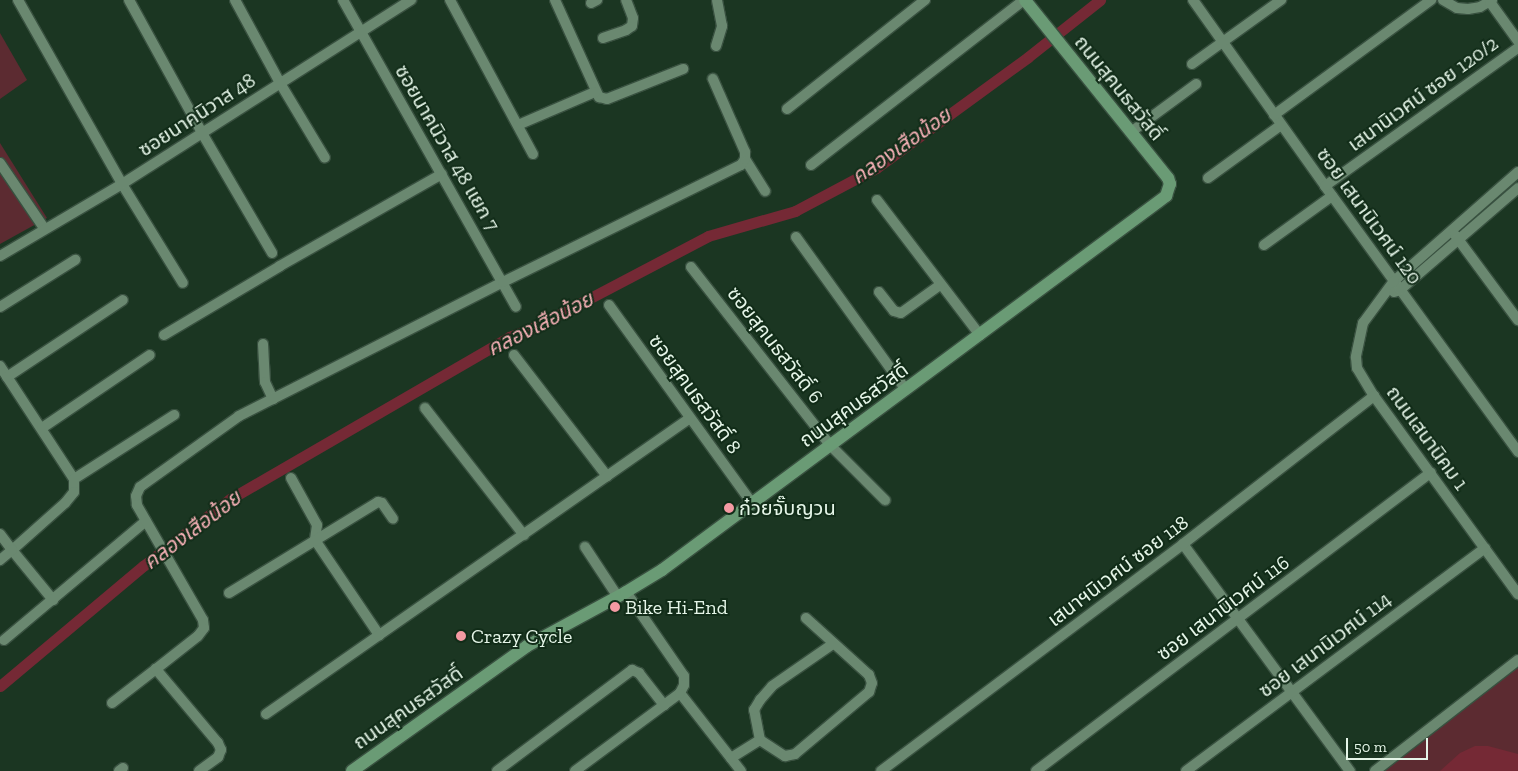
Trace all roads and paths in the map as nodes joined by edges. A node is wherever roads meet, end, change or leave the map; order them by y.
1 (18, 0) edge
2 (128, 0) edge
3 (235, 0) edge
4 (343, 0) edge
5 (411, 0) edge
6 (450, 0) edge
7 (555, 0) edge
8 (626, 0) edge
9 (717, 0) edge
10 (925, 0) edge
11 (1024, 0) edge
12 (1193, 0) edge
13 (1281, 0) edge
14 (1431, 0) edge
15 (1443, 0) edge
16 (1491, 1) edge
17 (360, 32) junction
18 (603, 38) dead end
19 (1518, 41) edge
20 (1223, 42) junction
21 (716, 46) dead end
22 (1518, 48) edge
23 (1192, 64) dead end
24 (683, 68) dead end
25 (713, 79) dead end
26 (280, 83) junction
27 (1196, 84) dead end
28 (595, 92) junction
29 (787, 109) dead end
30 (1274, 115) junction
31 (518, 125) junction
32 (1281, 125) junction
33 (1131, 132) junction
34 (202, 133) junction
35 (533, 154) dead end
36 (325, 158) dead end
37 (745, 159) junction
38 (0, 163) edge
39 (812, 165) dead end
40 (442, 174) junction
41 (1514, 175) edge
42 (1208, 178) dead end
43 (122, 184) junction
44 (1325, 186) junction
45 (1518, 188) edge
46 (764, 191) dead end
47 (1332, 196) junction
48 (877, 200) dead end
49 (44, 228) junction
50 (1451, 229) junction
51 (796, 237) dead end
52 (1458, 239) junction
53 (1264, 245) dead end
54 (272, 253) dead end
55 (0, 256) edge
56 (75, 260) dead end
57 (692, 267) dead end
58 (503, 282) junction
59 (183, 283) dead end
60 (940, 285) junction
61 (1397, 286) junction
62 (879, 292) dead end
63 (123, 300) dead end
64 (609, 305) dead end
65 (0, 307) edge
66 (516, 307) dead end
67 (1518, 320) edge
68 (164, 335) dead end
69 (980, 335) junction
70 (263, 344) dead end
71 (150, 355) dead end
72 (514, 355) dead end
73 (0, 366) edge
74 (7, 377) junction
75 (906, 390) junction
76 (1374, 396) junction
77 (273, 399) junction
78 (425, 408) dead end
79 (174, 415) dead end
80 (690, 418) junction
81 (42, 428) junction
82 (830, 446) junction
83 (1518, 452) edge
84 (1431, 472) junction
85 (607, 476) junction
86 (292, 478) dead end
87 (74, 479) junction
88 (884, 500) dead end
89 (752, 503) junction
90 (393, 519) dead end
91 (146, 521) junction
92 (0, 534) edge
93 (524, 535) junction
94 (315, 540) junction
95 (1183, 544) junction
96 (585, 547) dead end
97 (1485, 548) junction
98 (12, 550) junction
99 (0, 560) edge
100 (229, 593) dead end
101 (622, 594) junction
102 (1518, 594) edge
103 (54, 600) junction
104 (806, 618) dead end
105 (1239, 619) junction
106 (379, 636) junction
107 (4, 640) dead end
108 (834, 643) junction
109 (1518, 660) edge
110 (156, 668) junction
111 (1292, 692) junction
112 (680, 693) junction
113 (112, 703) dead end
114 (664, 705) junction
115 (266, 714) dead end
116 (760, 740) junction
117 (731, 758) junction
118 (199, 771) edge
119 (352, 771) edge
120 (497, 771) edge
121 (575, 771) edge
122 (741, 771) edge
123 (881, 771) edge
124 (1036, 771) edge
125 (1186, 771) edge
126 (1350, 771) edge
127 (1375, 771) edge

1 - 43 street
2 - 34 street
3 - 26 street
4 - 17 street, ซอยนาคนิวาส 48 แยก 7
5 - 17 street, ซอยนาคนิวาส 48
6 - 31 street
7 - 28 street
8 - 18 street
9 - 21 street
10 - 29 street
11 - 33 main road, ถนนสุคนธสวัสดิ์
11 - 39 street
12 - 20 street, ซอย เสนานิเวศน์ 120
13 - 20 street
14 - 30 street
15 - 16 street
16 - 19 street
17 - 26 street, ซอยนาคนิวาส 48
17 - 40 street, ซอยนาคนิวาส 48 แยก 7
20 - 23 street
20 - 30 street, ซอย เสนานิเวศน์ 120
22 - 44 street, เสนานิเวศน์ ซอย 120/2
24 - 28 street
25 - 37 street
26 - 34 street, ซอยนาคนิวาส 48
26 - 36 street
27 - 33 street
28 - 31 street
30 - 32 street, ซอย เสนานิเวศน์ 120
31 - 35 street
32 - 42 street
32 - 44 street, ซอย เสนานิเวศน์ 120
33 - 69 main road, ถนนสุคนธสวัสดิ์
34 - 43 street, ซอยนาคนิวาส 48
34 - 54 street
37 - 46 street
37 - 58 street
38 - 49 street
40 - 58 street, ซอยนาคนิวาส 48 แยก 7
40 - 68 street
41 - 45 street
41 - 50 street, ถนนเสนานิคม 1
43 - 49 street, ซอยนาคนิวาส 48
43 - 59 street
44 - 47 street, ซอย เสนานิเวศน์ 120
45 - 52 street, ถนนเสนานิคม 1
47 - 53 street
47 - 61 street, ซอย เสนานิเวศน์ 120
48 - 60 street
49 - 55 street, ซอยนาคนิวาส 48
50 - 52 street
50 - 61 street, ถนนเสนานิคม 1
51 - 75 street
52 - 61 street, ถนนเสนานิคม 1
52 - 67 street
56 - 65 street
57 - 82 street, ซอยสุคนธสวัสดิ์ 6
58 - 66 street, ซอยนาคนิวาส 48 แยก 7
58 - 77 street
60 - 62 street
60 - 69 street
61 - 76 street, ถนนเสนานิคม 1
61 - 83 street, ซอย เสนานิเวศน์ 120
63 - 74 street
64 - 80 street, ซอยสุคนธสวัสดิ์ 8
69 - 75 main road, ถนนสุคนธสวัสดิ์
70 - 77 street
71 - 81 street
72 - 85 street
73 - 74 street
74 - 81 street
75 - 82 main road, ถนนสุคนธสวัสดิ์
76 - 84 street, ถนนเสนานิคม 1
76 - 95 street, เสนาฯนิเวศน์ ซอย 118
77 - 91 street
78 - 93 street
79 - 87 street
80 - 85 street
80 - 89 street, ซอยสุคนธสวัสดิ์ 8
81 - 87 street
82 - 88 street, ซอยสุคนธสวัสดิ์ 6
82 - 89 main road, ถนนสุคนธสวัสดิ์
84 - 97 street, ถนนเสนานิคม 1
84 - 105 street, ซอย เสนานิเวศน์ 116
85 - 93 street
86 - 94 street
87 - 98 street
89 - 101 main road, ถนนสุคนธสวัสดิ์
90 - 94 street
91 - 103 street
91 - 110 street
92 - 98 street
93 - 106 street
94 - 100 street
94 - 106 street
95 - 105 street
95 - 123 street, เสนาฯนิเวศน์ ซอย 118
96 - 101 street
97 - 102 street, ถนนเสนานิคม 1
97 - 111 street, ซอย เสนานิเวศน์ 114
98 - 99 street
98 - 103 street
101 - 112 street
101 - 119 main road, ถนนสุคนธสวัสดิ์
103 - 107 street
104 - 108 street
105 - 111 street
105 - 124 street, ซอย เสนานิเวศน์ 116
106 - 115 street
108 - 116 street
108 - 116 street
109 - 127 street
110 - 113 street
110 - 118 street
111 - 125 street, ซอย เสนานิเวศน์ 114
111 - 126 street
112 - 114 street
112 - 117 street
114 - 120 street
114 - 121 street
116 - 117 street
117 - 122 street

